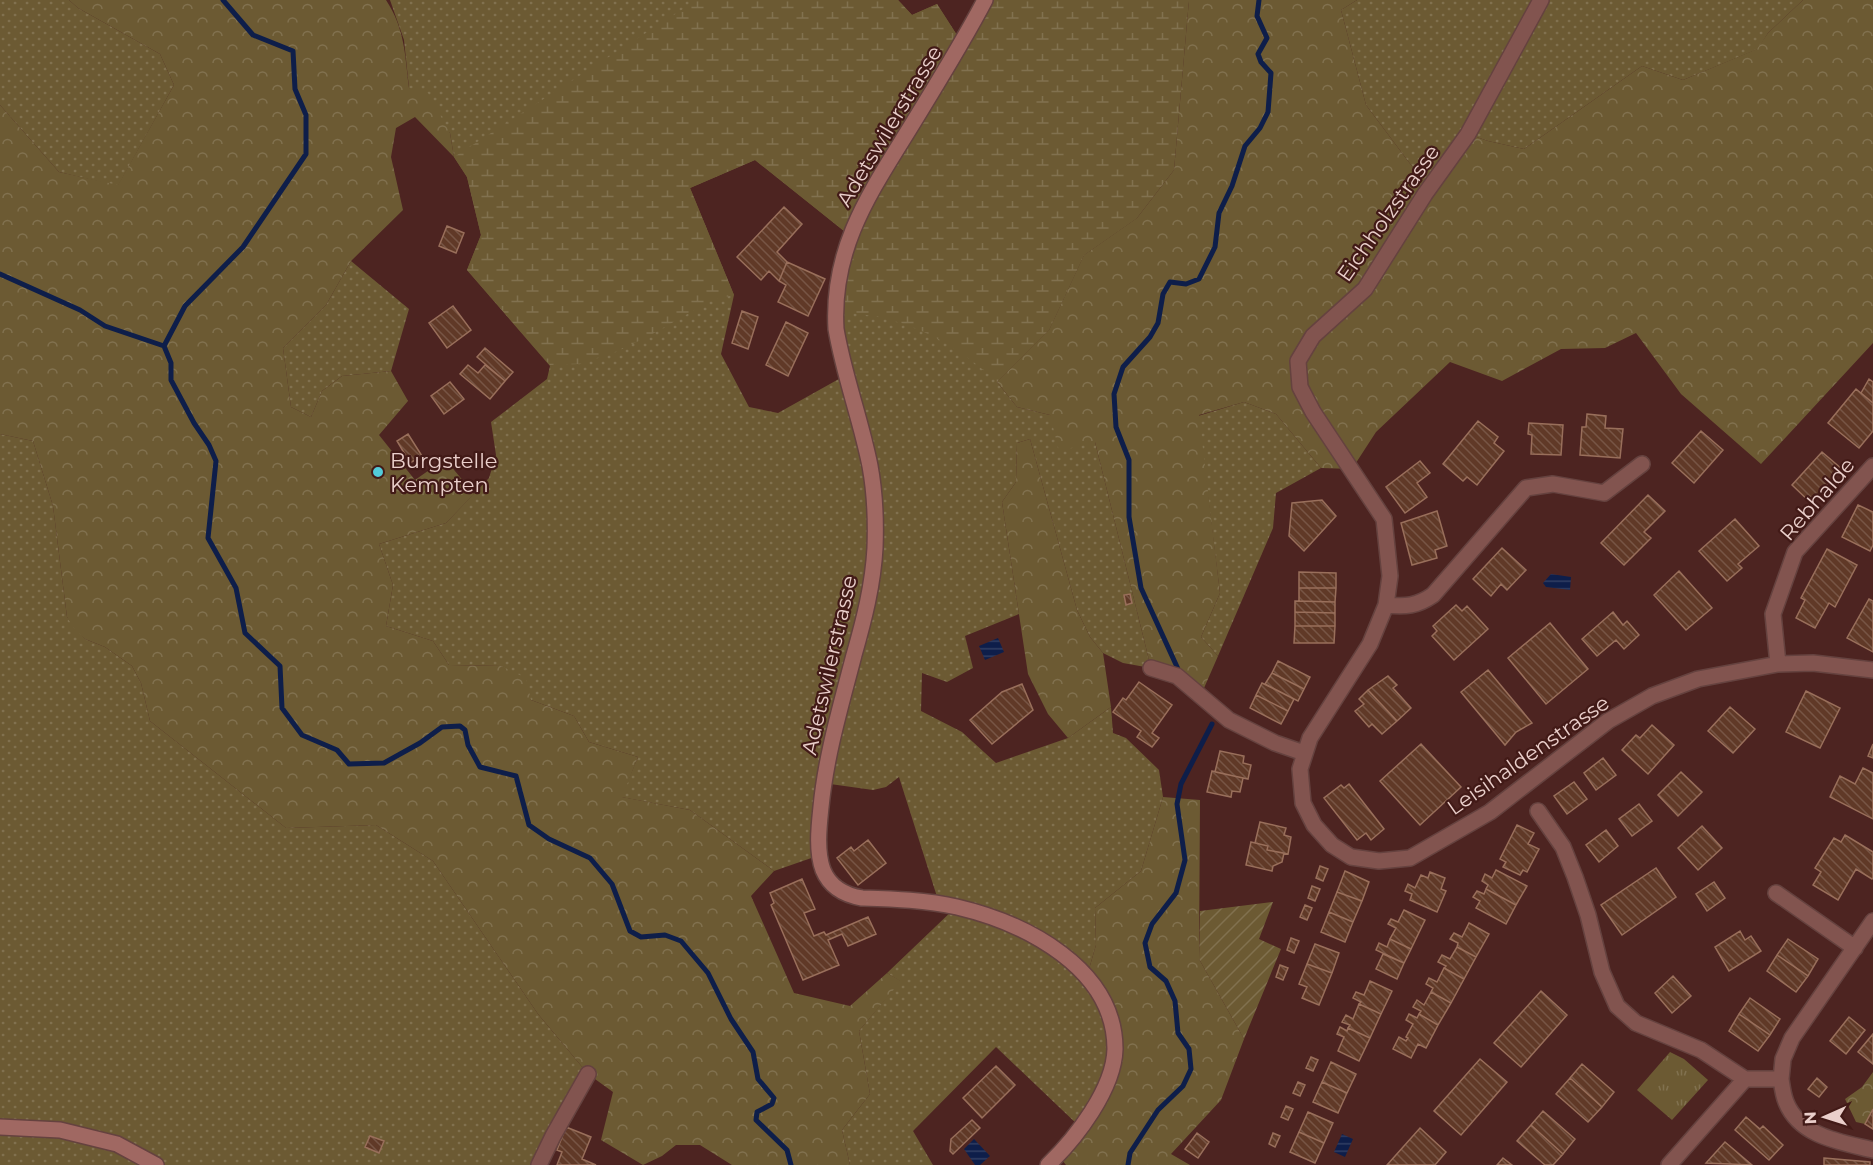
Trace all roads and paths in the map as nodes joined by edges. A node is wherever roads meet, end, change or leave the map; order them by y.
1 (986, 0) edge
2 (1541, 0) edge
3 (1642, 464) dead end
4 (1873, 466) edge
5 (1386, 605) junction
6 (1778, 664) junction
7 (1150, 668) dead end
8 (1873, 670) edge
9 (1304, 753) junction
10 (1538, 811) dead end
11 (1776, 893) dead end
12 (1873, 921) edge
13 (1855, 948) junction
14 (588, 1074) dead end
15 (1745, 1079) junction
16 (1781, 1079) junction
17 (0, 1127) edge
18 (1873, 1150) edge
19 (156, 1165) edge
20 (539, 1165) edge
21 (1047, 1165) edge
22 (1669, 1165) edge

1 - 21 street, Adetswilerstrasse
2 - 5 street, Eichholzstrasse
3 - 5 street
4 - 6 street, Rebhalde
5 - 9 street, Leisihaldenstrasse
6 - 8 street, Leisihaldenstrasse
6 - 9 street, Leisihaldenstrasse
7 - 9 street
10 - 15 street
11 - 13 street
12 - 13 street
13 - 16 street
14 - 20 street
15 - 16 street
15 - 22 street
16 - 18 street
17 - 19 street

